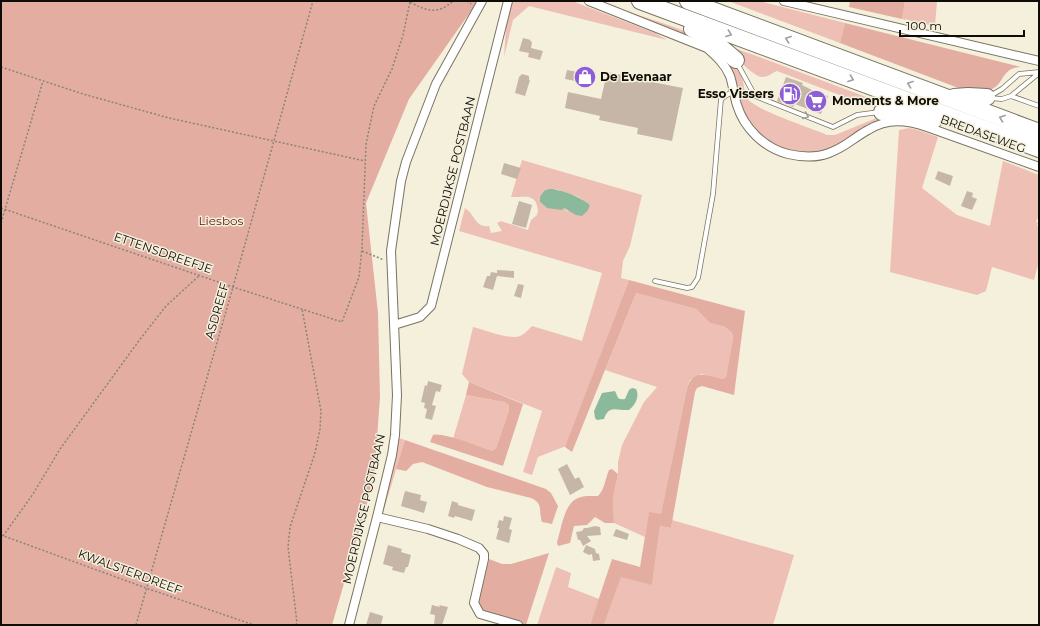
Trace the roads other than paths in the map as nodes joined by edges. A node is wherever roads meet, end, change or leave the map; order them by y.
1 (482, 1) edge
2 (508, 1) edge
3 (589, 1) edge
4 (634, 1) edge
5 (640, 1) edge
6 (688, 1) edge
7 (784, 1) edge
8 (736, 60) joint
9 (1039, 61) edge
10 (1039, 72) edge
11 (733, 91) junction
12 (1011, 96) junction
13 (987, 97) junction
14 (947, 98) junction
15 (1039, 106) edge
16 (882, 112) joint
17 (1039, 132) edge
18 (998, 134) junction
19 (1039, 149) edge
20 (1039, 167) edge
21 (655, 281) dead end
22 (394, 325) junction
23 (377, 517) junction
24 (349, 625) edge
25 (518, 625) edge

1 - 22 street, MOERDIJKSE POSTBAAN
2 - 22 street, MOERDIJKSE POSTBAAN
3 - 11 street, BREDASEWEG
4 - 8 highway
5 -> 18 highway
14 -> 6 highway
7 - 9 street
8 -> 16 lane
10 - 12 lane
10 - 13 lane
11 - 20 street, BREDASEWEG
11 - 21 lane
12 - 13 lane
12 - 15 lane
13 - 14 highway
17 -> 14 highway
16 - 18 highway
18 - 19 highway
22 - 23 street, MOERDIJKSE POSTBAAN
23 - 24 street, MOERDIJKSE POSTBAAN
23 - 25 street

